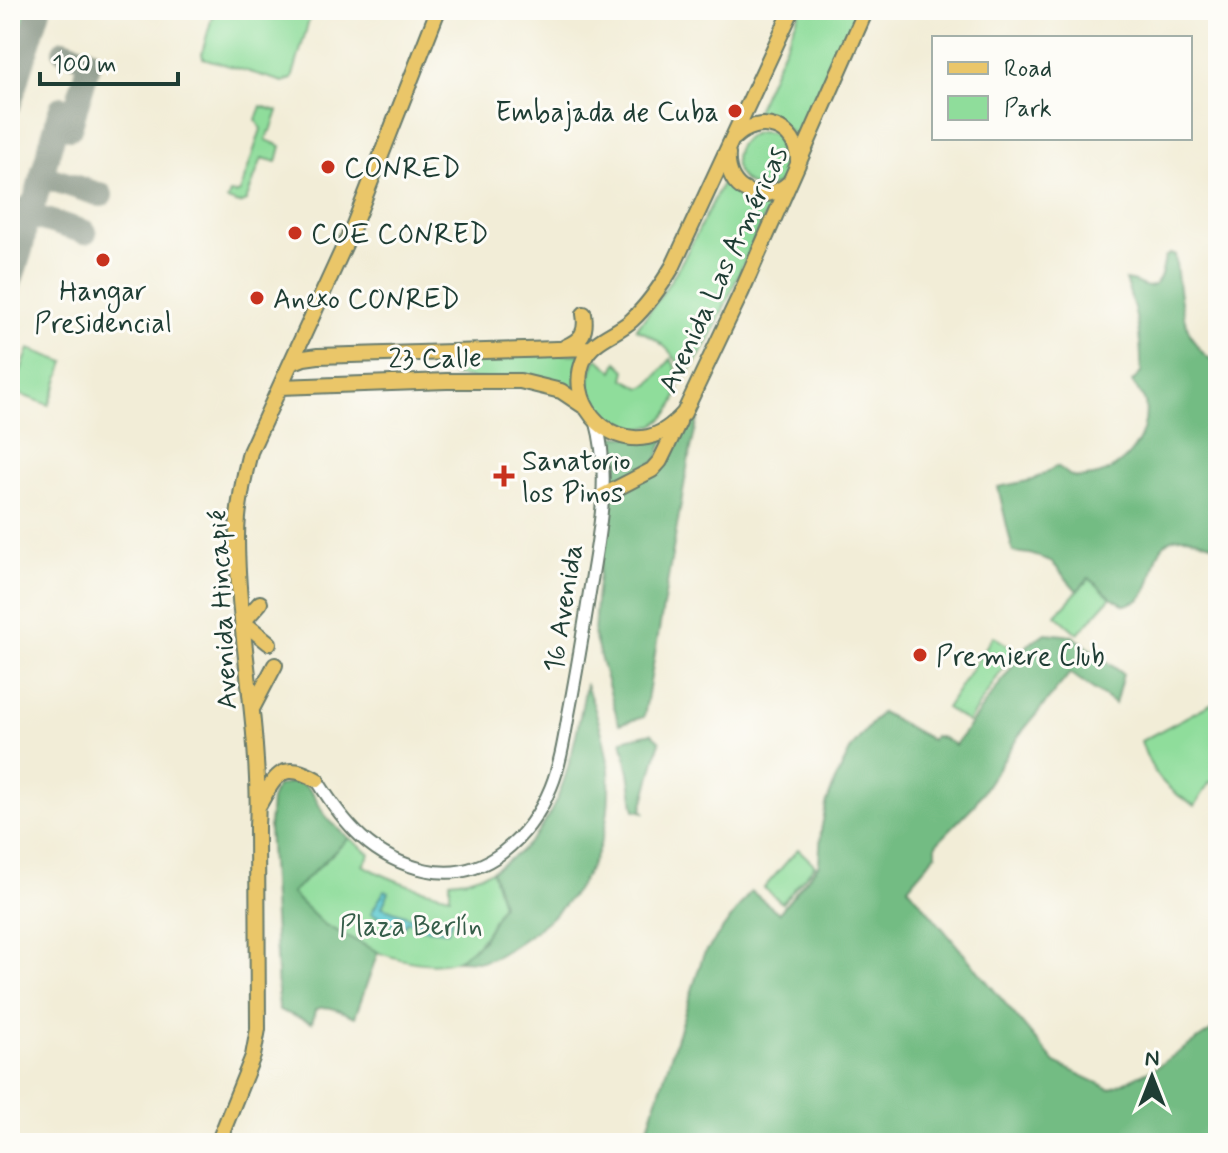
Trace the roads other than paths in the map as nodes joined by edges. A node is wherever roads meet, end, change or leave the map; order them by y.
1 (438, 10) edge
2 (792, 10) edge
3 (866, 10) edge
4 (731, 143) junction
5 (797, 167) junction
6 (791, 182) junction
7 (584, 314) dead end
8 (304, 334) junction
9 (590, 348) junction
10 (560, 349) junction
11 (446, 352) junction
12 (318, 356) junction
13 (291, 363) junction
14 (447, 381) junction
15 (280, 387) junction
16 (586, 407) junction
17 (684, 413) junction
18 (596, 421) junction
19 (602, 496) junction
20 (260, 603) dead end
21 (243, 622) junction
22 (269, 643) dead end
23 (275, 665) dead end
24 (252, 708) junction
25 (317, 780) joint
26 (259, 805) junction
27 (218, 1143) edge

1 - 8 main road, Avenida Hincapié
2 - 4 main road, Avenida Las Américas
3 - 5 main road, Avenida Las Américas
4 - 5 main road
4 - 6 main road
4 - 9 main road, Avenida Las Américas
5 - 6 main road, Avenida Las Américas
6 - 17 main road, Avenida Las Américas
7 - 10 main road
8 - 12 main road
8 - 13 main road, Avenida Hincapié
9 - 10 main road, 23 Calle
9 - 16 main road, Avenida Las Américas
10 - 11 main road, 23 Calle
11 - 12 main road, 23 Calle
11 - 14 main road
12 - 13 main road, 23 Calle
13 - 15 main road, Avenida Hincapié
14 - 15 main road, 23 Calle
14 - 16 main road, 23 Calle
15 - 21 main road, Avenida Hincapié
16 - 18 main road, Avenida Las Américas
17 - 18 main road, Avenida Las Américas
17 - 19 main road
18 - 19 street, 16 Avenida
19 - 25 street, 16 Avenida
20 - 21 main road
21 - 22 main road
21 - 24 main road, Avenida Hincapié
23 - 24 main road
24 - 26 main road, Avenida Hincapié
25 - 26 main road
26 - 27 main road, Avenida Hincapié

